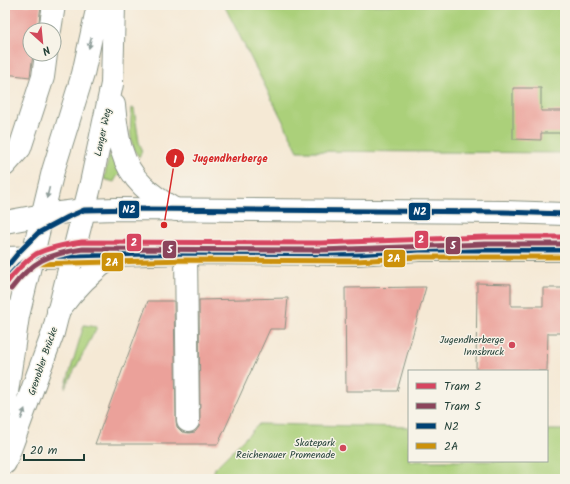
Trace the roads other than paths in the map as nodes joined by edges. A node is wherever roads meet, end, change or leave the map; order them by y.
1 (54, 5) edge
2 (98, 5) edge
3 (114, 5) edge
4 (51, 22) edge
5 (45, 62) edge
6 (112, 84) junction
7 (5, 165) edge
8 (84, 210) junction
9 (176, 210) junction
10 (565, 214) edge
11 (5, 222) edge
12 (40, 224) junction
13 (565, 250) edge
14 (186, 253) junction
15 (116, 255) junction
16 (72, 256) junction
17 (14, 261) edge
18 (5, 280) edge
19 (58, 311) junction
20 (5, 406) edge
21 (188, 421) dead end
22 (5, 463) edge

1 - 4 street
2 -> 12 street
3 - 6 street, Langer Weg
5 - 7 street
6 - 8 street, Langer Weg
6 - 9 street
8 - 9 street
8 - 12 street
8 - 16 street, Langer Weg
9 - 10 street
11 - 12 street
12 - 17 street
13 - 14 street
14 - 15 street
14 - 21 street
15 - 16 street
15 - 19 street
16 - 17 street
16 - 19 street, Grenobler Brücke
17 - 18 street
17 - 20 street
22 -> 19 street, Grenobler Brücke

